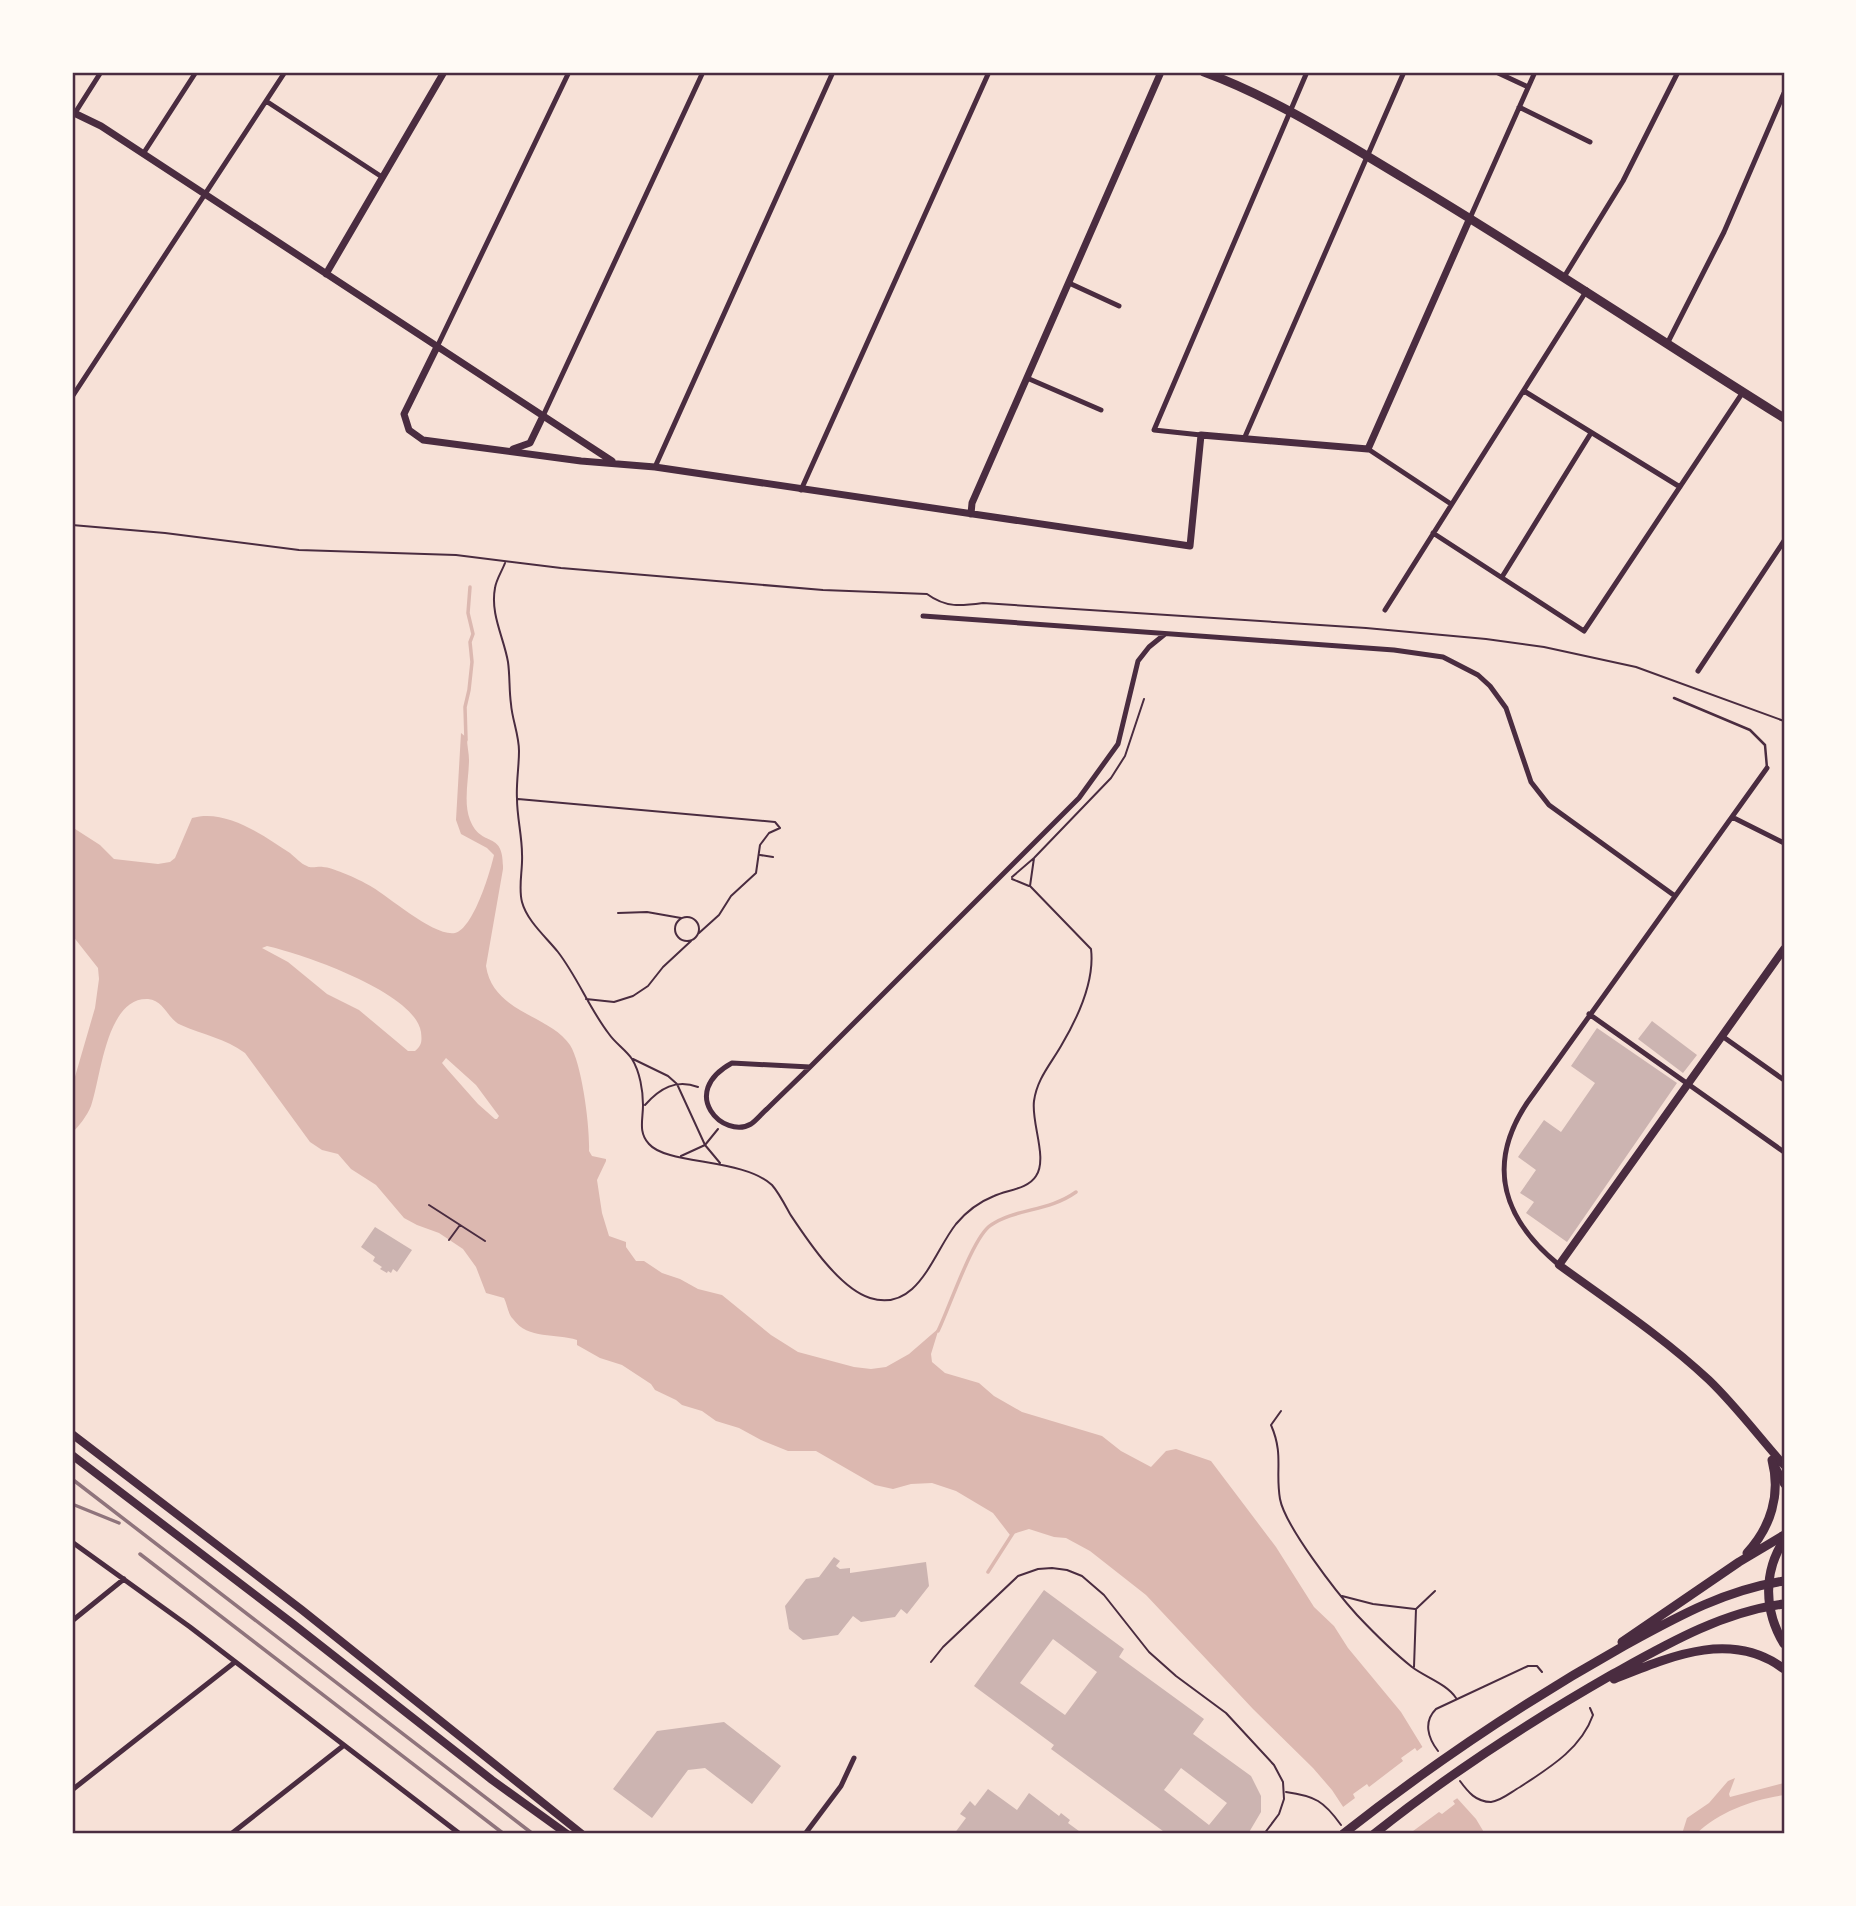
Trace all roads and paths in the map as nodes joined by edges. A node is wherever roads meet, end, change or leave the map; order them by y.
1 (101, 72) edge
2 (196, 72) edge
3 (285, 72) edge
4 (444, 72) edge
5 (569, 72) edge
6 (703, 72) edge
7 (833, 72) edge
8 (989, 72) edge
9 (1161, 72) edge
10 (1307, 72) edge
11 (1404, 72) edge
12 (1496, 72) edge
13 (1535, 72) edge
14 (1678, 72) edge
15 (1209, 73) edge
16 (1528, 87) junction
17 (1784, 93) edge
18 (267, 101) junction
19 (1519, 107) junction
20 (1291, 111) junction
21 (73, 113) edge
22 (1590, 142) dead end
23 (142, 154) junction
24 (1366, 155) junction
25 (382, 177) junction
26 (201, 192) junction
27 (1470, 218) junction
28 (326, 274) junction
29 (1564, 277) junction
30 (1069, 283) junction
31 (1587, 290) junction
32 (1119, 306) dead end
33 (1668, 342) junction
34 (437, 347) junction
35 (1027, 377) junction
36 (1524, 391) junction
37 (1743, 392) junction
38 (72, 397) edge
39 (1101, 410) dead end
40 (543, 416) junction
41 (1784, 418) edge
42 (1591, 433) junction
43 (1201, 435) junction
44 (1244, 439) junction
45 (1368, 449) junction
46 (501, 450) junction
47 (621, 464) junction
48 (655, 467) junction
49 (1680, 487) junction
50 (801, 490) junction
51 (1451, 503) junction
52 (971, 514) junction
53 (72, 525) edge
54 (1433, 533) junction
55 (1784, 541) edge
56 (505, 561) junction
57 (1502, 577) junction
58 (1385, 610) dead end
59 (923, 616) dead end
60 (1164, 634) junction
61 (1698, 671) dead end
62 (1674, 698) dead end
63 (1784, 721) edge
64 (1767, 768) joint
65 (517, 799) junction
66 (1732, 817) junction
67 (1784, 843) edge
68 (758, 855) junction
69 (772, 857) dead end
70 (1034, 858) dead end
71 (1011, 878) dead end
72 (1030, 886) junction
73 (1675, 896) junction
74 (618, 913) dead end
75 (682, 918) junction
76 (699, 933) junction
77 (691, 941) junction
78 (1784, 949) edge
79 (585, 998) junction
80 (1590, 1014) junction
81 (1722, 1036) junction
82 (632, 1059) junction
83 (810, 1067) junction
84 (1784, 1080) edge
85 (677, 1084) junction
86 (1688, 1084) junction
87 (706, 1089) junction
88 (643, 1107) junction
89 (723, 1123) junction
90 (705, 1146) junction
91 (1784, 1152) edge
92 (679, 1156) junction
93 (721, 1164) junction
94 (429, 1206) dead end
95 (460, 1225) junction
96 (449, 1240) dead end
97 (485, 1241) dead end
98 (1559, 1265) junction
99 (1281, 1411) dead end
100 (72, 1434) edge
101 (1760, 1438) junction
102 (72, 1455) edge
103 (1772, 1460) junction
104 (1784, 1465) edge
105 (1784, 1484) edge
106 (1784, 1538) edge
107 (72, 1542) edge
108 (1739, 1562) junction
109 (124, 1579) junction
110 (1784, 1581) edge
111 (1769, 1583) junction
112 (1434, 1591) dead end
113 (1342, 1596) junction
114 (1784, 1604) edge
115 (1770, 1606) junction
116 (1416, 1609) junction
117 (72, 1621) edge
118 (1784, 1644) edge
119 (234, 1662) junction
120 (931, 1662) dead end
121 (1414, 1668) junction
122 (1784, 1669) edge
123 (1571, 1676) junction
124 (1586, 1689) junction
125 (1457, 1699) dead end
126 (343, 1746) junction
127 (854, 1758) dead end
128 (72, 1790) edge
129 (1285, 1792) junction
130 (451, 1827) junction
131 (1342, 1829) edge
132 (444, 1833) edge
133 (231, 1834) edge
134 (460, 1834) edge
135 (567, 1834) edge
136 (582, 1834) edge
137 (805, 1834) edge
138 (1264, 1834) edge
139 (1374, 1834) edge

1 - 21 street
2 - 23 street
3 - 18 street
4 - 25 street
5 - 34 street
6 - 40 street
7 - 48 street
8 - 50 street
9 - 30 street
10 - 20 street
11 - 24 street
12 - 16 street
13 - 16 street
14 - 29 street
15 - 20 main road
16 - 19 street
17 - 33 street
18 - 25 street
18 - 26 street
19 - 22 street
19 - 27 street
20 - 24 main road
20 - 43 street
21 - 23 street
23 - 26 street
24 - 27 main road
24 - 44 street
25 - 28 street
26 - 28 street
26 - 38 street
27 - 29 main road
27 - 45 street
28 - 34 street
29 - 31 main road
30 - 32 street
30 - 35 street
31 - 33 main road
31 - 36 street
33 - 37 main road
34 - 40 street
34 - 46 street
35 - 39 street
35 - 52 street
36 - 42 street
36 - 51 street
37 - 41 main road
37 - 49 street
40 - 46 street
40 - 47 street
42 - 49 street
42 - 57 street
43 - 44 street
43 - 52 street
44 - 45 street
45 - 51 street
46 - 47 street
47 - 48 street
48 - 50 street
49 - 57 street
50 - 52 street
51 - 54 street
53 - 56 path
54 - 57 street
54 - 58 street
55 - 61 street
56 - 63 path
56 - 65 path
59 - 60 street
60 - 73 street
60 - 83 street
62 - 64 lane
64 - 66 street
65 - 68 path
65 - 79 path
66 - 67 street
66 - 73 street
68 - 69 path
68 - 76 path
70 - 72 path
71 - 72 path
72 - 93 path
73 - 80 street
74 - 75 path
75 - 76 path
75 - 77 path
76 - 77 path
77 - 79 path
78 - 81 main road
79 - 82 path
80 - 86 street
80 - 98 street
81 - 84 street
81 - 86 main road
82 - 85 path
82 - 88 path
83 - 87 street
83 - 89 street
85 - 87 path
85 - 88 path
85 - 90 path
86 - 91 street
86 - 98 main road
87 - 89 street
88 - 92 path
89 - 90 path
90 - 92 path
90 - 93 path
92 - 93 path
94 - 95 path
95 - 96 path
95 - 97 path
98 - 101 main road
99 - 113 path
100 - 136 main road
101 - 103 main road
101 - 104 main road
102 - 135 main road
103 - 105 main road
103 - 108 main road
106 - 108 main road
106 - 111 main road
107 - 109 street
108 - 123 main road
109 - 117 street
109 - 119 street
110 - 111 main road
111 - 115 main road
111 - 123 main road
112 - 116 path
113 - 116 path
113 - 121 path
114 - 115 main road
115 - 118 main road
115 - 124 main road
116 - 121 path
119 - 126 street
119 - 128 street
120 - 129 path
121 - 125 path
122 - 124 main road
123 - 131 main road
124 - 139 main road
126 - 130 street
126 - 133 street
127 - 137 street
129 - 131 path
129 - 138 path
130 - 132 street
130 - 134 street

